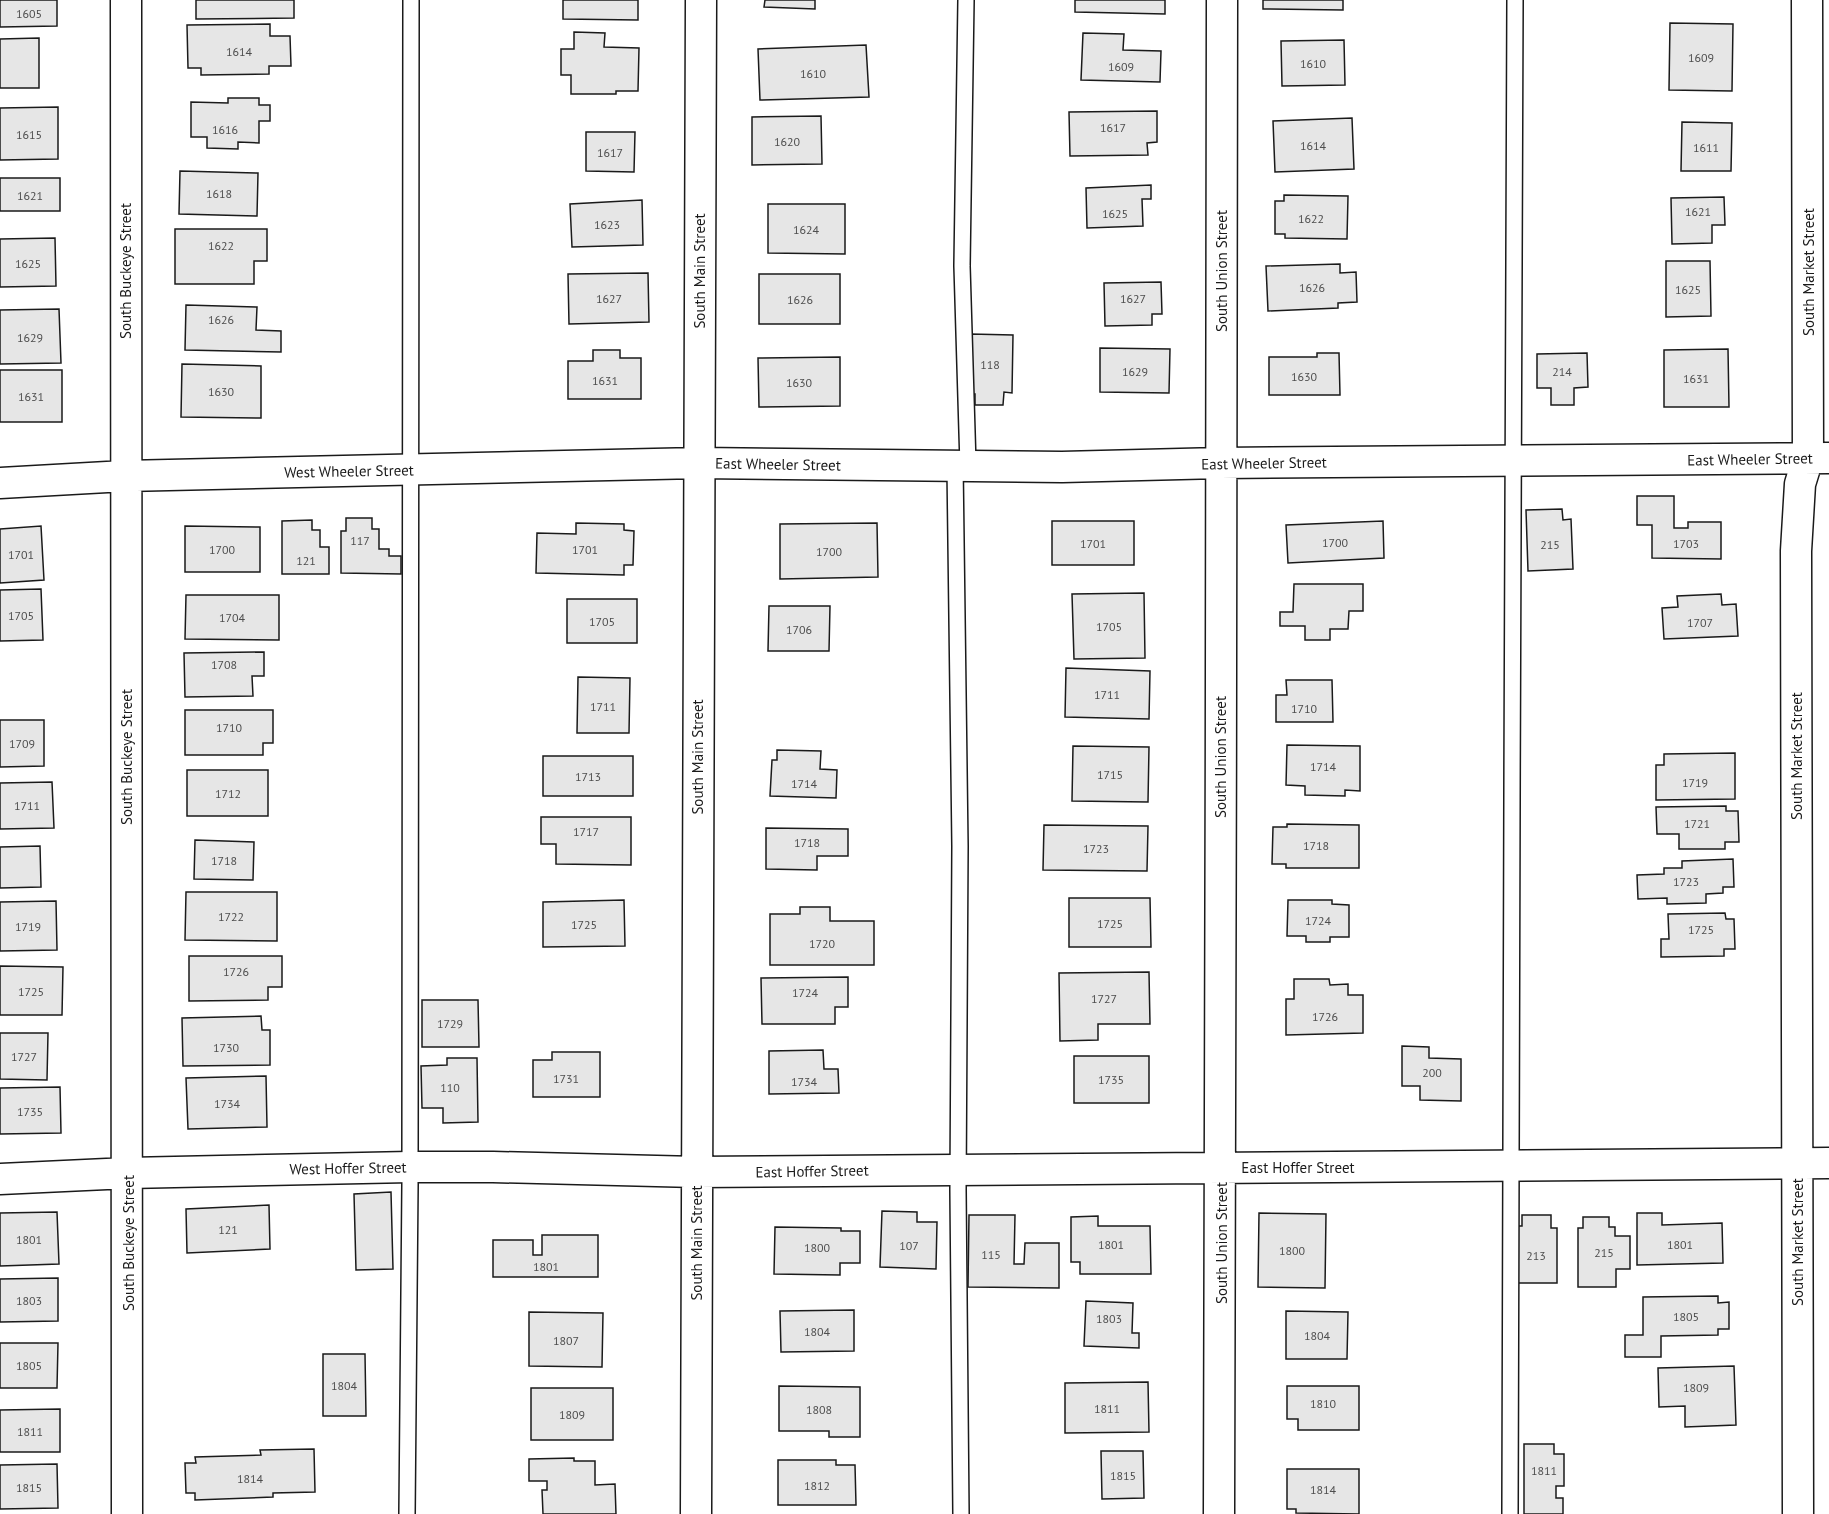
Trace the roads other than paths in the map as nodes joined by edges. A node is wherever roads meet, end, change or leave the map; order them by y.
1 (126, 0) edge
2 (411, 0) edge
3 (701, 0) edge
4 (966, 0) edge
5 (1222, 0) edge
6 (1515, 0) edge
7 (1807, 0) edge
8 (1819, 458) edge
9 (1515, 461) junction
10 (699, 463) junction
11 (1220, 463) junction
12 (961, 465) junction
13 (410, 470) junction
14 (125, 476) junction
15 (0, 483) edge
16 (1829, 1162) edge
17 (1797, 1163) junction
18 (410, 1167) junction
19 (1221, 1167) junction
20 (1509, 1167) junction
21 (958, 1169) junction
22 (696, 1172) junction
23 (128, 1173) junction
24 (0, 1179) edge
25 (127, 1514) edge
26 (407, 1514) edge
27 (696, 1514) edge
28 (961, 1514) edge
29 (1219, 1514) edge
30 (1510, 1514) edge
31 (1798, 1514) edge

1 - 14 street, South Buckeye Street
2 - 13 lane
3 - 10 street, South Main Street
4 - 12 lane
5 - 11 street, South Union Street
6 - 9 lane
7 - 8 street, South Market Street
8 - 9 street, East Wheeler Street
8 - 17 street, South Market Street
9 - 11 street, East Wheeler Street
9 - 20 lane
10 - 12 street, East Wheeler Street
10 - 13 street, West Wheeler Street
10 - 22 street, South Main Street
11 - 12 street, East Wheeler Street
11 - 19 street, South Union Street
12 - 21 lane
13 - 14 street, West Wheeler Street
13 - 18 lane
14 - 15 street, West Wheeler Street
14 - 23 street, South Buckeye Street
16 - 17 street, East Hoffer Street
17 - 20 street, East Hoffer Street
17 - 31 street, South Market Street
18 - 22 street, West Hoffer Street
18 - 23 street, West Hoffer Street
18 - 26 lane
19 - 20 street, East Hoffer Street
19 - 21 street, East Hoffer Street
19 - 29 street, South Union Street
20 - 30 lane
21 - 22 street, East Hoffer Street
21 - 28 lane
22 - 27 street, South Main Street
23 - 24 street, West Hoffer Street
23 - 25 street, South Buckeye Street

